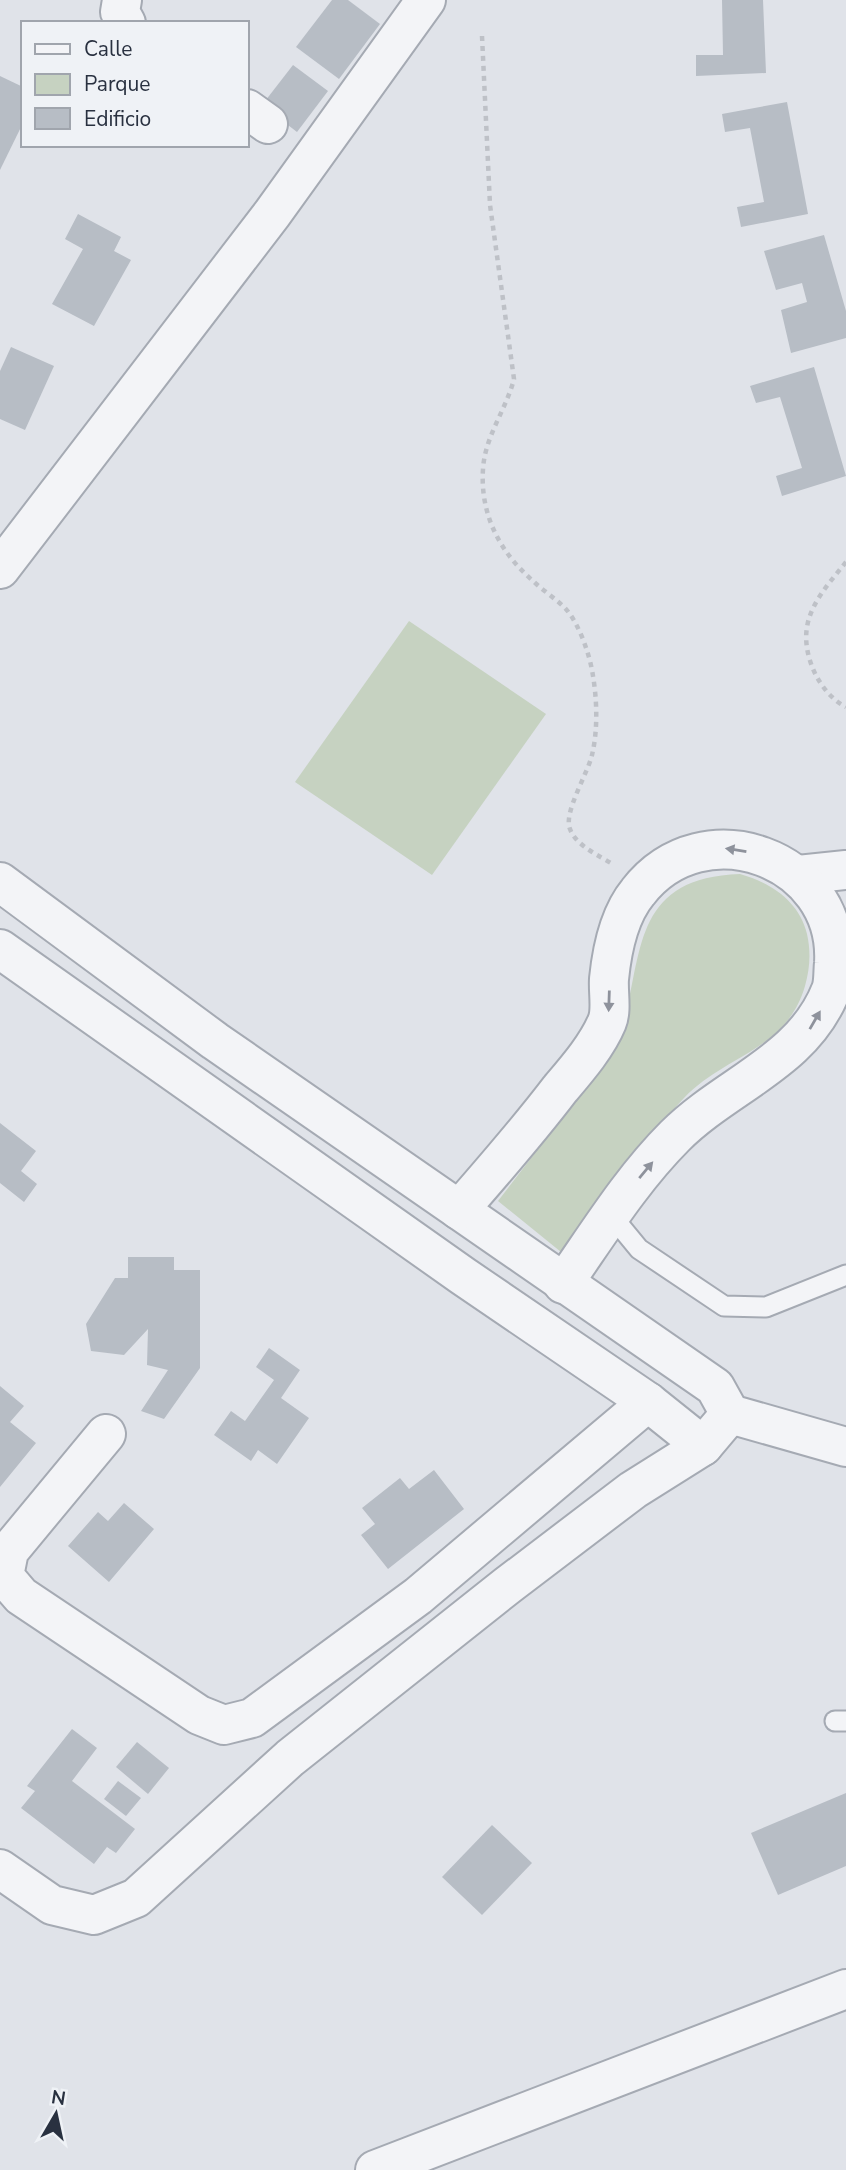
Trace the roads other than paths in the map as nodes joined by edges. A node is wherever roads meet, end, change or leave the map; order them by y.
1 (122, 0) edge
2 (426, 0) edge
3 (125, 21) edge
4 (0, 569) edge
5 (846, 870) edge
6 (798, 875) junction
7 (0, 883) edge
8 (841, 938) edge
9 (0, 948) edge
10 (458, 1210) junction
11 (611, 1215) junction
12 (846, 1275) edge
13 (563, 1284) junction
14 (649, 1402) junction
15 (730, 1414) junction
16 (106, 1434) dead end
17 (704, 1446) junction
18 (846, 1447) edge
19 (0, 1869) edge
20 (846, 1989) edge
21 (375, 2170) edge

1 - 3 street
2 - 4 street
5 - 6 street
6 - 8 street
6 -> 10 street
7 - 10 street
11 -> 8 street
9 - 14 street
10 - 13 street
11 - 12 lane
11 - 13 street
13 - 15 street
14 - 16 street
14 - 17 street
15 - 17 street
15 - 18 street
17 - 19 street
20 - 21 street

